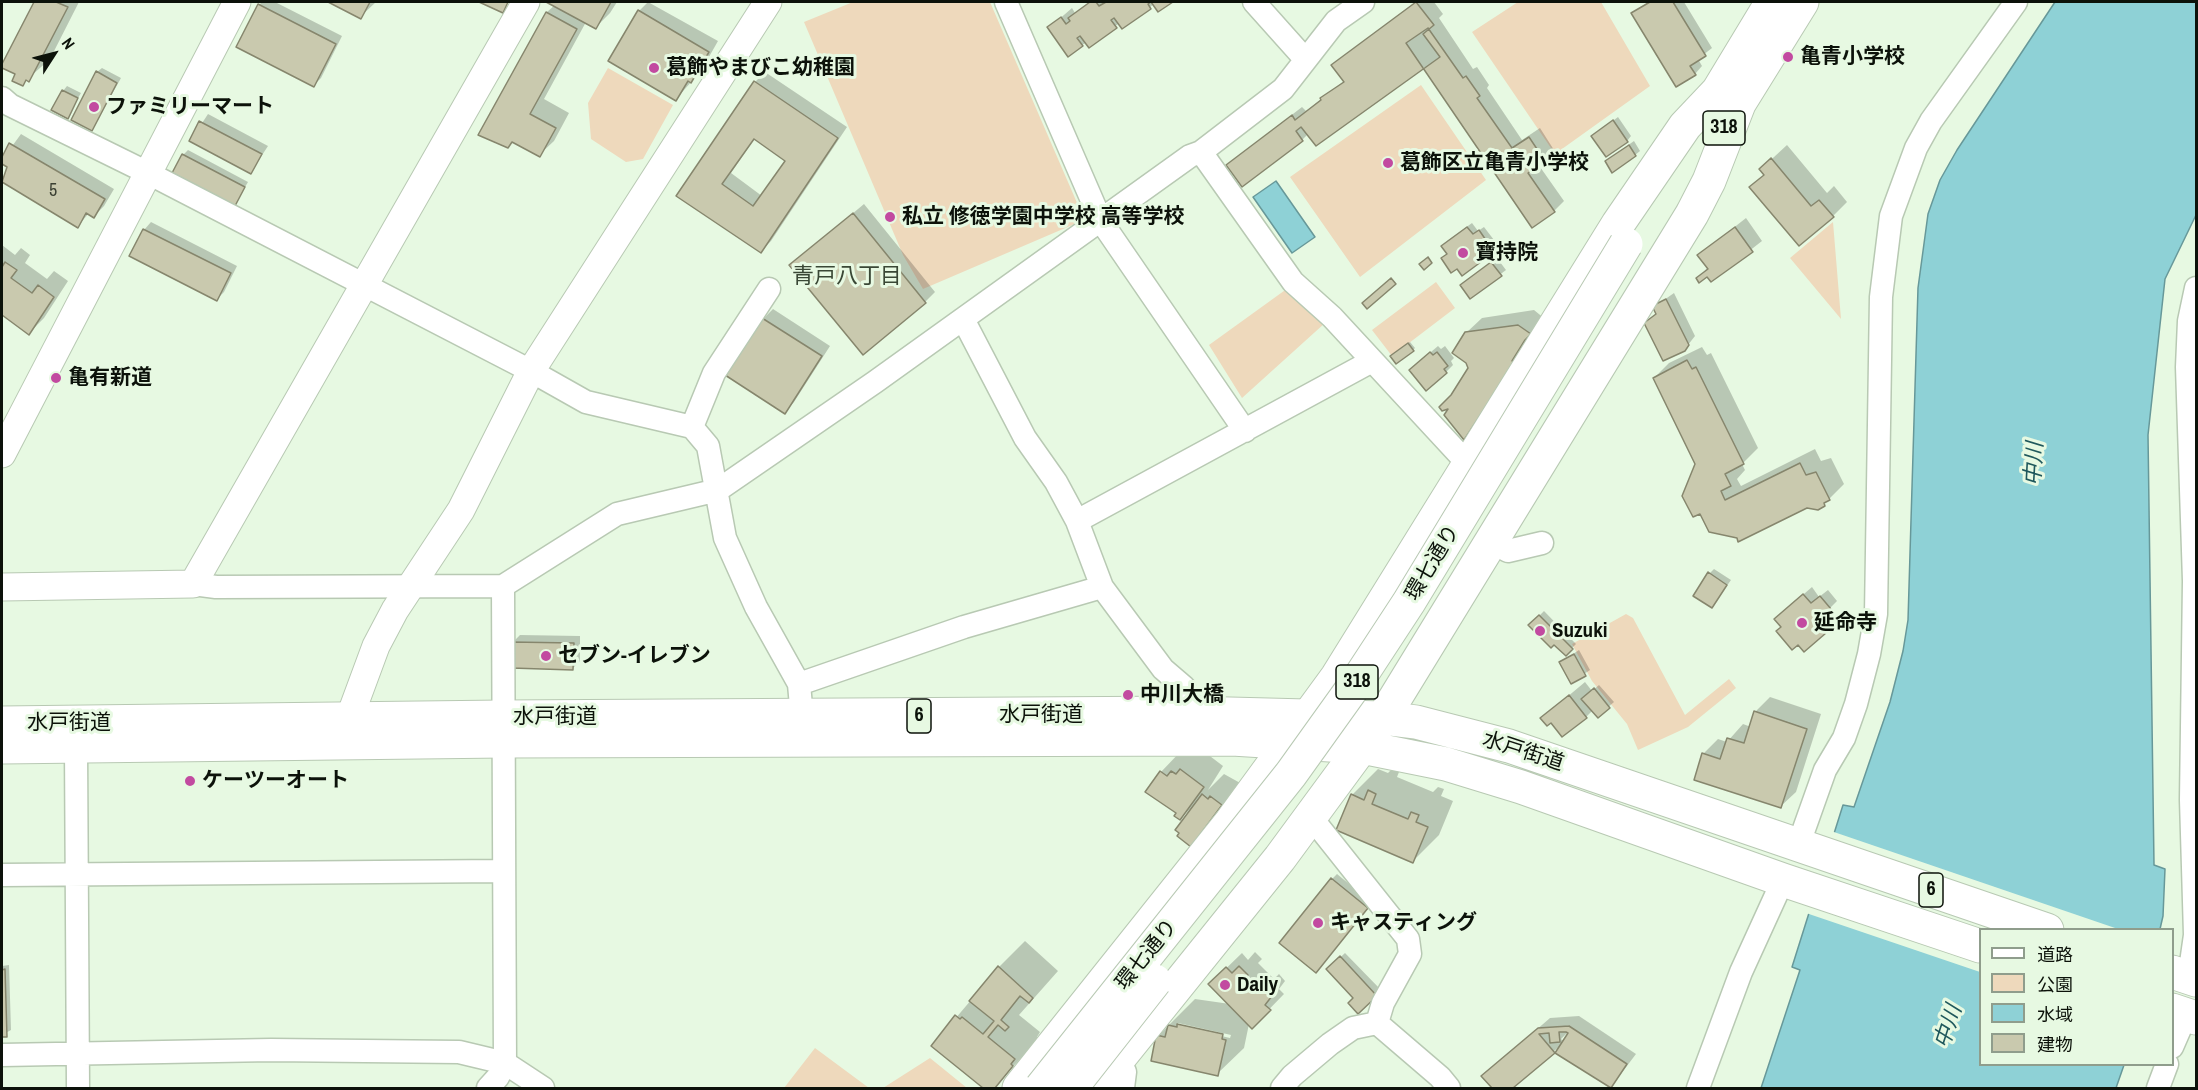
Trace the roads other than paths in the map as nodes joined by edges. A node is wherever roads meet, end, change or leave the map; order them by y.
1 (237, 2) edge
2 (526, 2) edge
3 (768, 2) edge
4 (1006, 2) edge
5 (1254, 2) edge
6 (1363, 2) edge
7 (1772, 2) edge
8 (1802, 2) edge
9 (2016, 2) edge
10 (1305, 59) junction
11 (1729, 96) junction
12 (4, 108) edge
13 (1201, 152) junction
14 (148, 173) junction
15 (1101, 221) junction
16 (1636, 249) junction
17 (363, 286) junction
18 (2196, 288) edge
19 (769, 289) dead end
20 (963, 319) junction
21 (1372, 361) junction
22 (531, 372) junction
23 (692, 427) junction
24 (1245, 431) junction
25 (2, 454) edge
26 (1468, 465) junction
27 (717, 490) junction
28 (1077, 520) junction
29 (1491, 542) junction
30 (1542, 543) dead end
31 (193, 584) junction
32 (410, 586) junction
33 (502, 586) junction
34 (2, 587) edge
35 (1102, 587) junction
36 (1383, 606) junction
37 (1430, 644) junction
38 (799, 684) junction
39 (1192, 713) junction
40 (802, 717) junction
41 (1383, 718) junction
42 (350, 719) junction
43 (2, 723) edge
44 (503, 729) junction
45 (1299, 729) junction
46 (2194, 730) edge
47 (1232, 739) junction
48 (2, 747) edge
49 (76, 747) junction
50 (1362, 747) junction
51 (1251, 794) junction
52 (1311, 817) junction
53 (1231, 822) junction
54 (1806, 849) junction
55 (1280, 858) junction
56 (503, 871) junction
57 (2, 875) edge
58 (77, 875) junction
59 (1793, 883) junction
60 (2041, 928) edge
61 (1979, 946) edge
62 (2186, 977) edge
63 (2185, 1014) edge
64 (1377, 1023) junction
65 (2174, 1042) edge
66 (77, 1053) junction
67 (2, 1055) edge
68 (505, 1063) junction
69 (2166, 1066) edge
70 (1121, 1074) edge
71 (78, 1089) edge
72 (488, 1089) edge
73 (543, 1089) edge
74 (1019, 1089) edge
75 (1041, 1089) edge
76 (1071, 1089) edge
77 (1095, 1089) edge
78 (1282, 1089) edge
79 (1449, 1089) edge
80 (1698, 1089) edge
81 (2158, 1089) edge

1 - 14 street
2 - 17 street
3 - 22 street
4 - 15 street
5 - 10 street
6 - 10 street
7 - 11 main road, 環七通り / 318
8 - 11 main road, 環七通り / 318
9 - 54 street
10 - 13 street
11 - 16 main road, 環七通り / 318
11 - 26 main road
11 - 29 main road
12 - 14 street
13 - 15 street
13 - 21 street
14 - 17 street
14 - 25 street
15 - 20 street
15 - 24 street
16 - 75 main road, 環七通り / 318, bridge
16 - 76 main road, 環七通り / 318, bridge
17 - 22 street
17 - 31 street
18 - 46 street
19 - 23 street
20 - 27 street
20 - 28 street
21 - 24 street
21 - 26 street
22 - 23 street
22 - 32 street
23 - 27 street
24 - 28 street
26 - 36 main road
27 - 33 street
27 - 38 street
28 - 35 street
29 - 30 street
29 - 37 main road
31 - 32 street
31 - 34 street
32 - 33 street
32 - 42 street
33 - 44 street
35 - 38 street
35 - 39 street
36 - 37 main road
36 - 45 main road
37 - 41 main road
38 - 40 street
39 - 40 main road, 水戸街道 / 6
39 - 45 main road, 水戸街道 / 6
40 - 44 main road, 水戸街道 / 6
41 - 45 main road, 水戸街道 / 6
41 - 50 main road
41 - 54 main road, 水戸街道 / 6
42 - 43 main road, 水戸街道 / 6
42 - 44 main road, 水戸街道 / 6
44 - 47 main road, 水戸街道 / 6
44 - 49 main road, 水戸街道 / 6
44 - 56 street
45 - 47 main road, 水戸街道 / 6
45 - 50 main road, 水戸街道 / 6
45 - 51 main road
46 - 62 street
47 - 51 main road
48 - 49 main road, 水戸街道 / 6
49 - 58 street
50 - 52 main road
50 - 59 main road, 水戸街道 / 6
51 - 53 main road
52 - 55 main road
52 - 64 street
53 - 55 main road
53 - 74 main road
54 - 60 main road, 水戸街道 / 6
55 - 70 main road
56 - 58 street
56 - 68 street
57 - 58 street
58 - 66 street
59 - 61 main road, 水戸街道 / 6
59 - 80 street
63 - 65 street
64 - 78 street
64 - 79 street
66 - 67 street
66 - 68 street
66 - 71 street
68 - 72 street
68 - 73 street
69 - 81 street
70 - 77 main road

